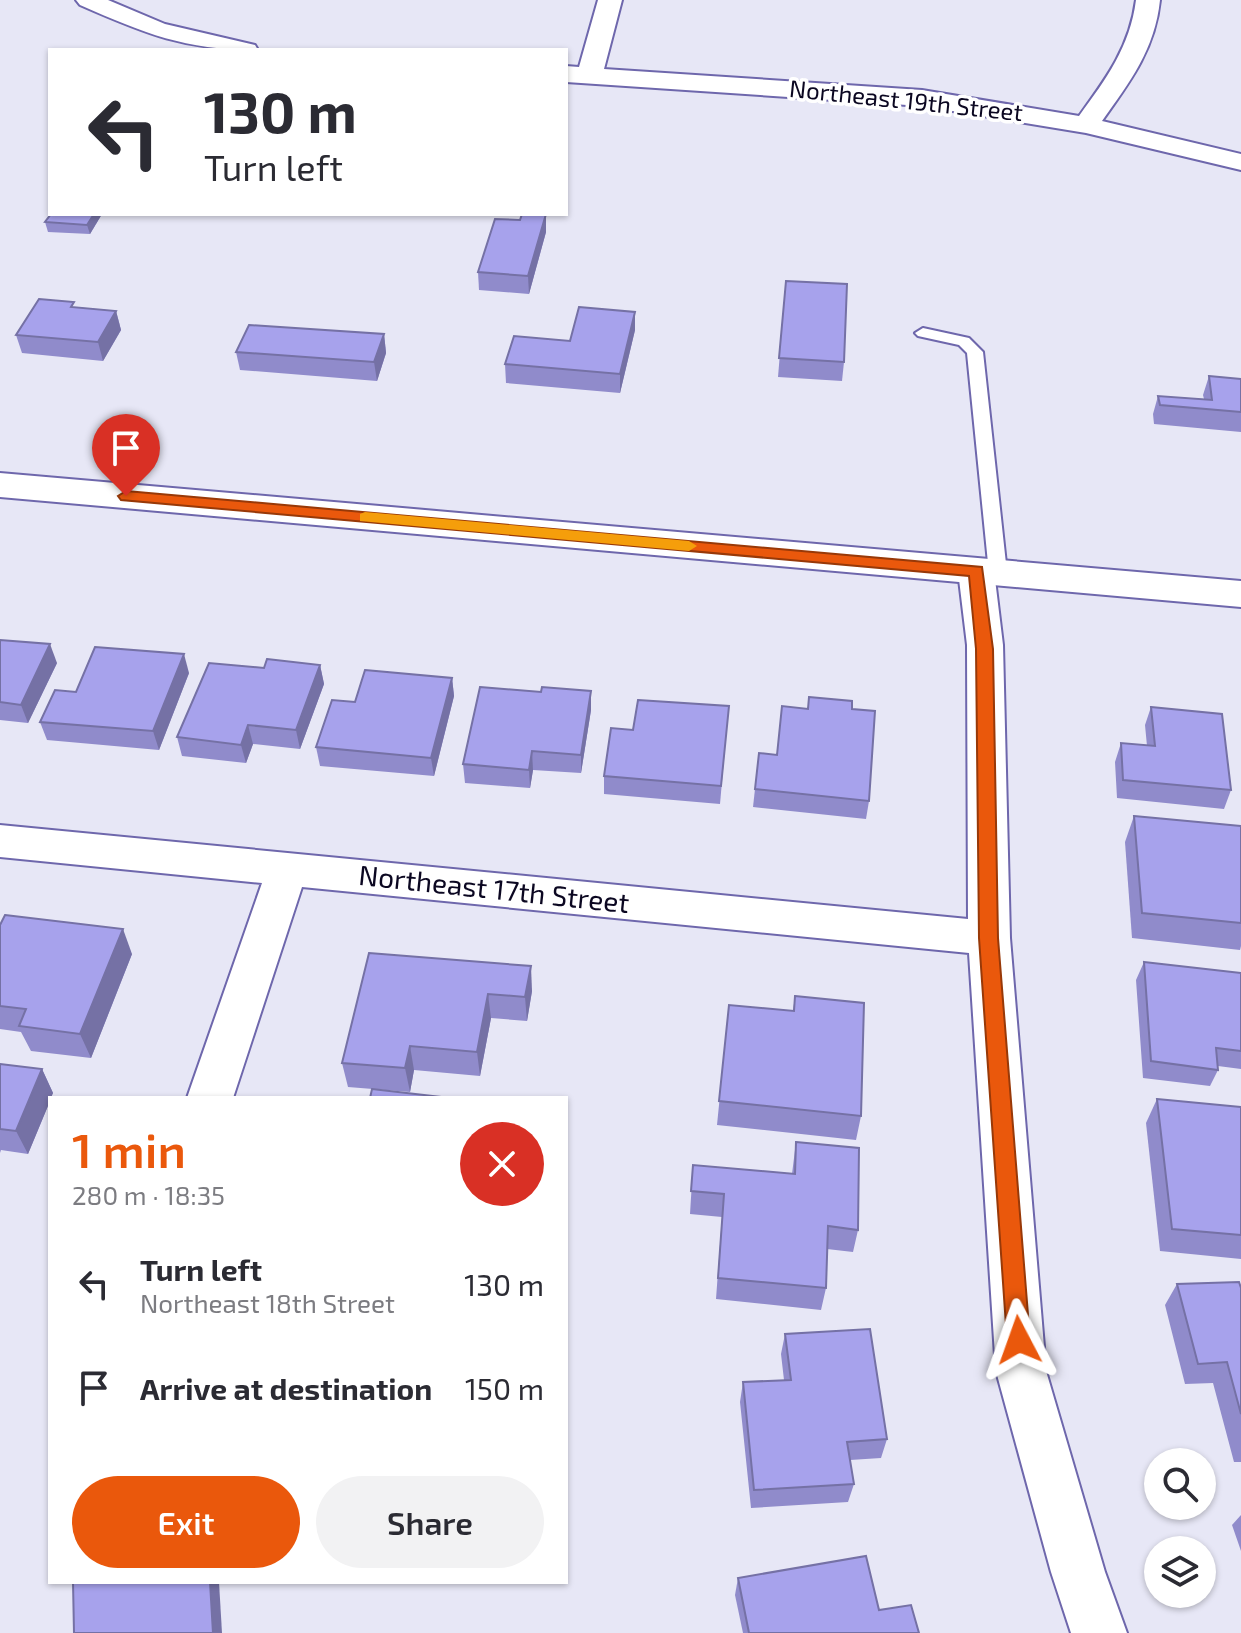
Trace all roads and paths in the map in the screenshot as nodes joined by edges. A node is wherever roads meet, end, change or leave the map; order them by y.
1 (88, 0) edge
2 (610, 0) edge
3 (1148, 0) edge
4 (237, 48) edge
5 (578, 75) edge
6 (1086, 125) junction
7 (1241, 162) edge
8 (923, 333) dead end
9 (0, 485) edge
10 (987, 572) junction
11 (1241, 594) edge
12 (0, 841) edge
13 (287, 869) junction
14 (989, 938) junction
15 (211, 1096) edge
16 (1099, 1633) edge

1 - 4 street
2 - 5 street
3 - 6 street
5 - 6 street, Northeast 19th Street
6 - 7 street, Northeast 19th Street
8 - 10 lane
9 - 10 street
10 - 11 street
10 - 14 street
12 - 13 street, Northeast 17th Street
13 - 14 street, Northeast 17th Street
13 - 15 street
14 - 16 street

